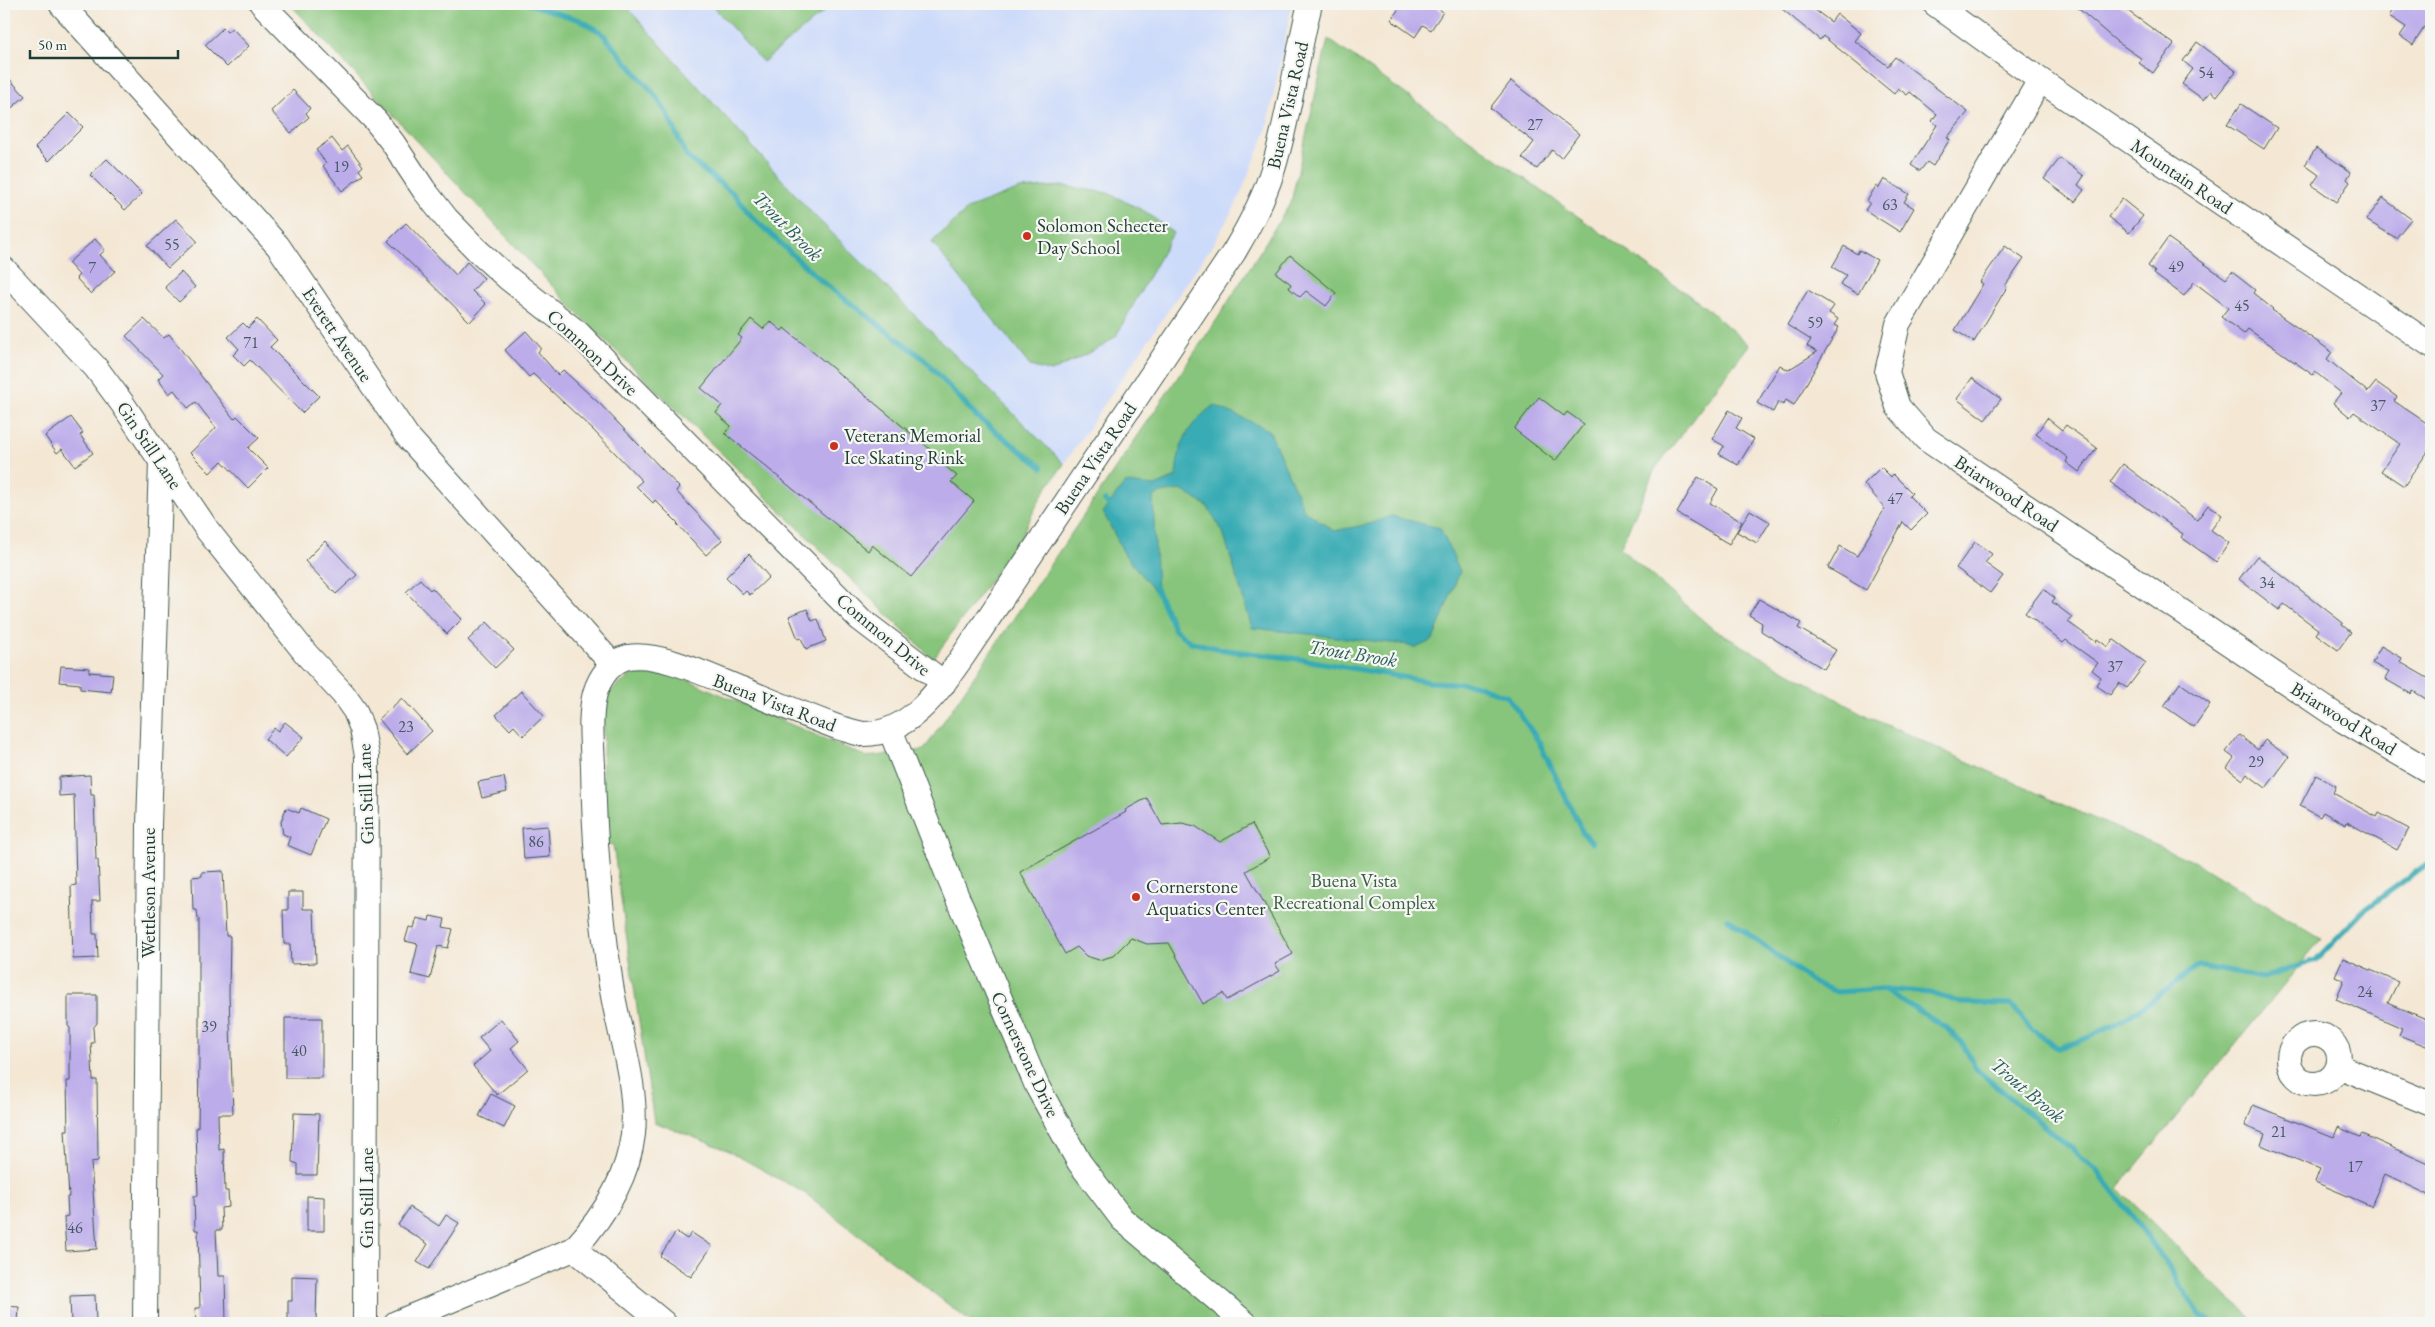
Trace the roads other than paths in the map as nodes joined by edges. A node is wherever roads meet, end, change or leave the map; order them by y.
1 (61, 4) edge
2 (262, 4) edge
3 (1310, 4) edge
4 (1935, 4) edge
5 (2040, 80) junction
6 (4, 269) edge
7 (2431, 345) edge
8 (161, 462) junction
9 (612, 665) junction
10 (944, 683) junction
11 (890, 729) junction
12 (2431, 772) edge
13 (2338, 1066) dead end
14 (2431, 1104) edge
15 (574, 1249) junction
16 (146, 1323) edge
17 (365, 1323) edge
18 (396, 1323) edge
19 (664, 1323) edge
20 (1244, 1323) edge

1 - 9 street, Everett Avenue
2 - 10 street, Common Drive
3 - 10 street, Buena Vista Road
4 - 5 street, Mountain Road
5 - 7 street, Mountain Road
5 - 12 street, Briarwood Road
6 - 8 street, Gin Still Lane
8 - 16 street, Wettleson Avenue
8 - 17 street, Gin Still Lane
9 - 11 street, Buena Vista Road
9 - 15 street
10 - 11 street, Buena Vista Road
11 - 20 street, Cornerstone Drive
13 - 14 street
15 - 18 street
15 - 19 street

